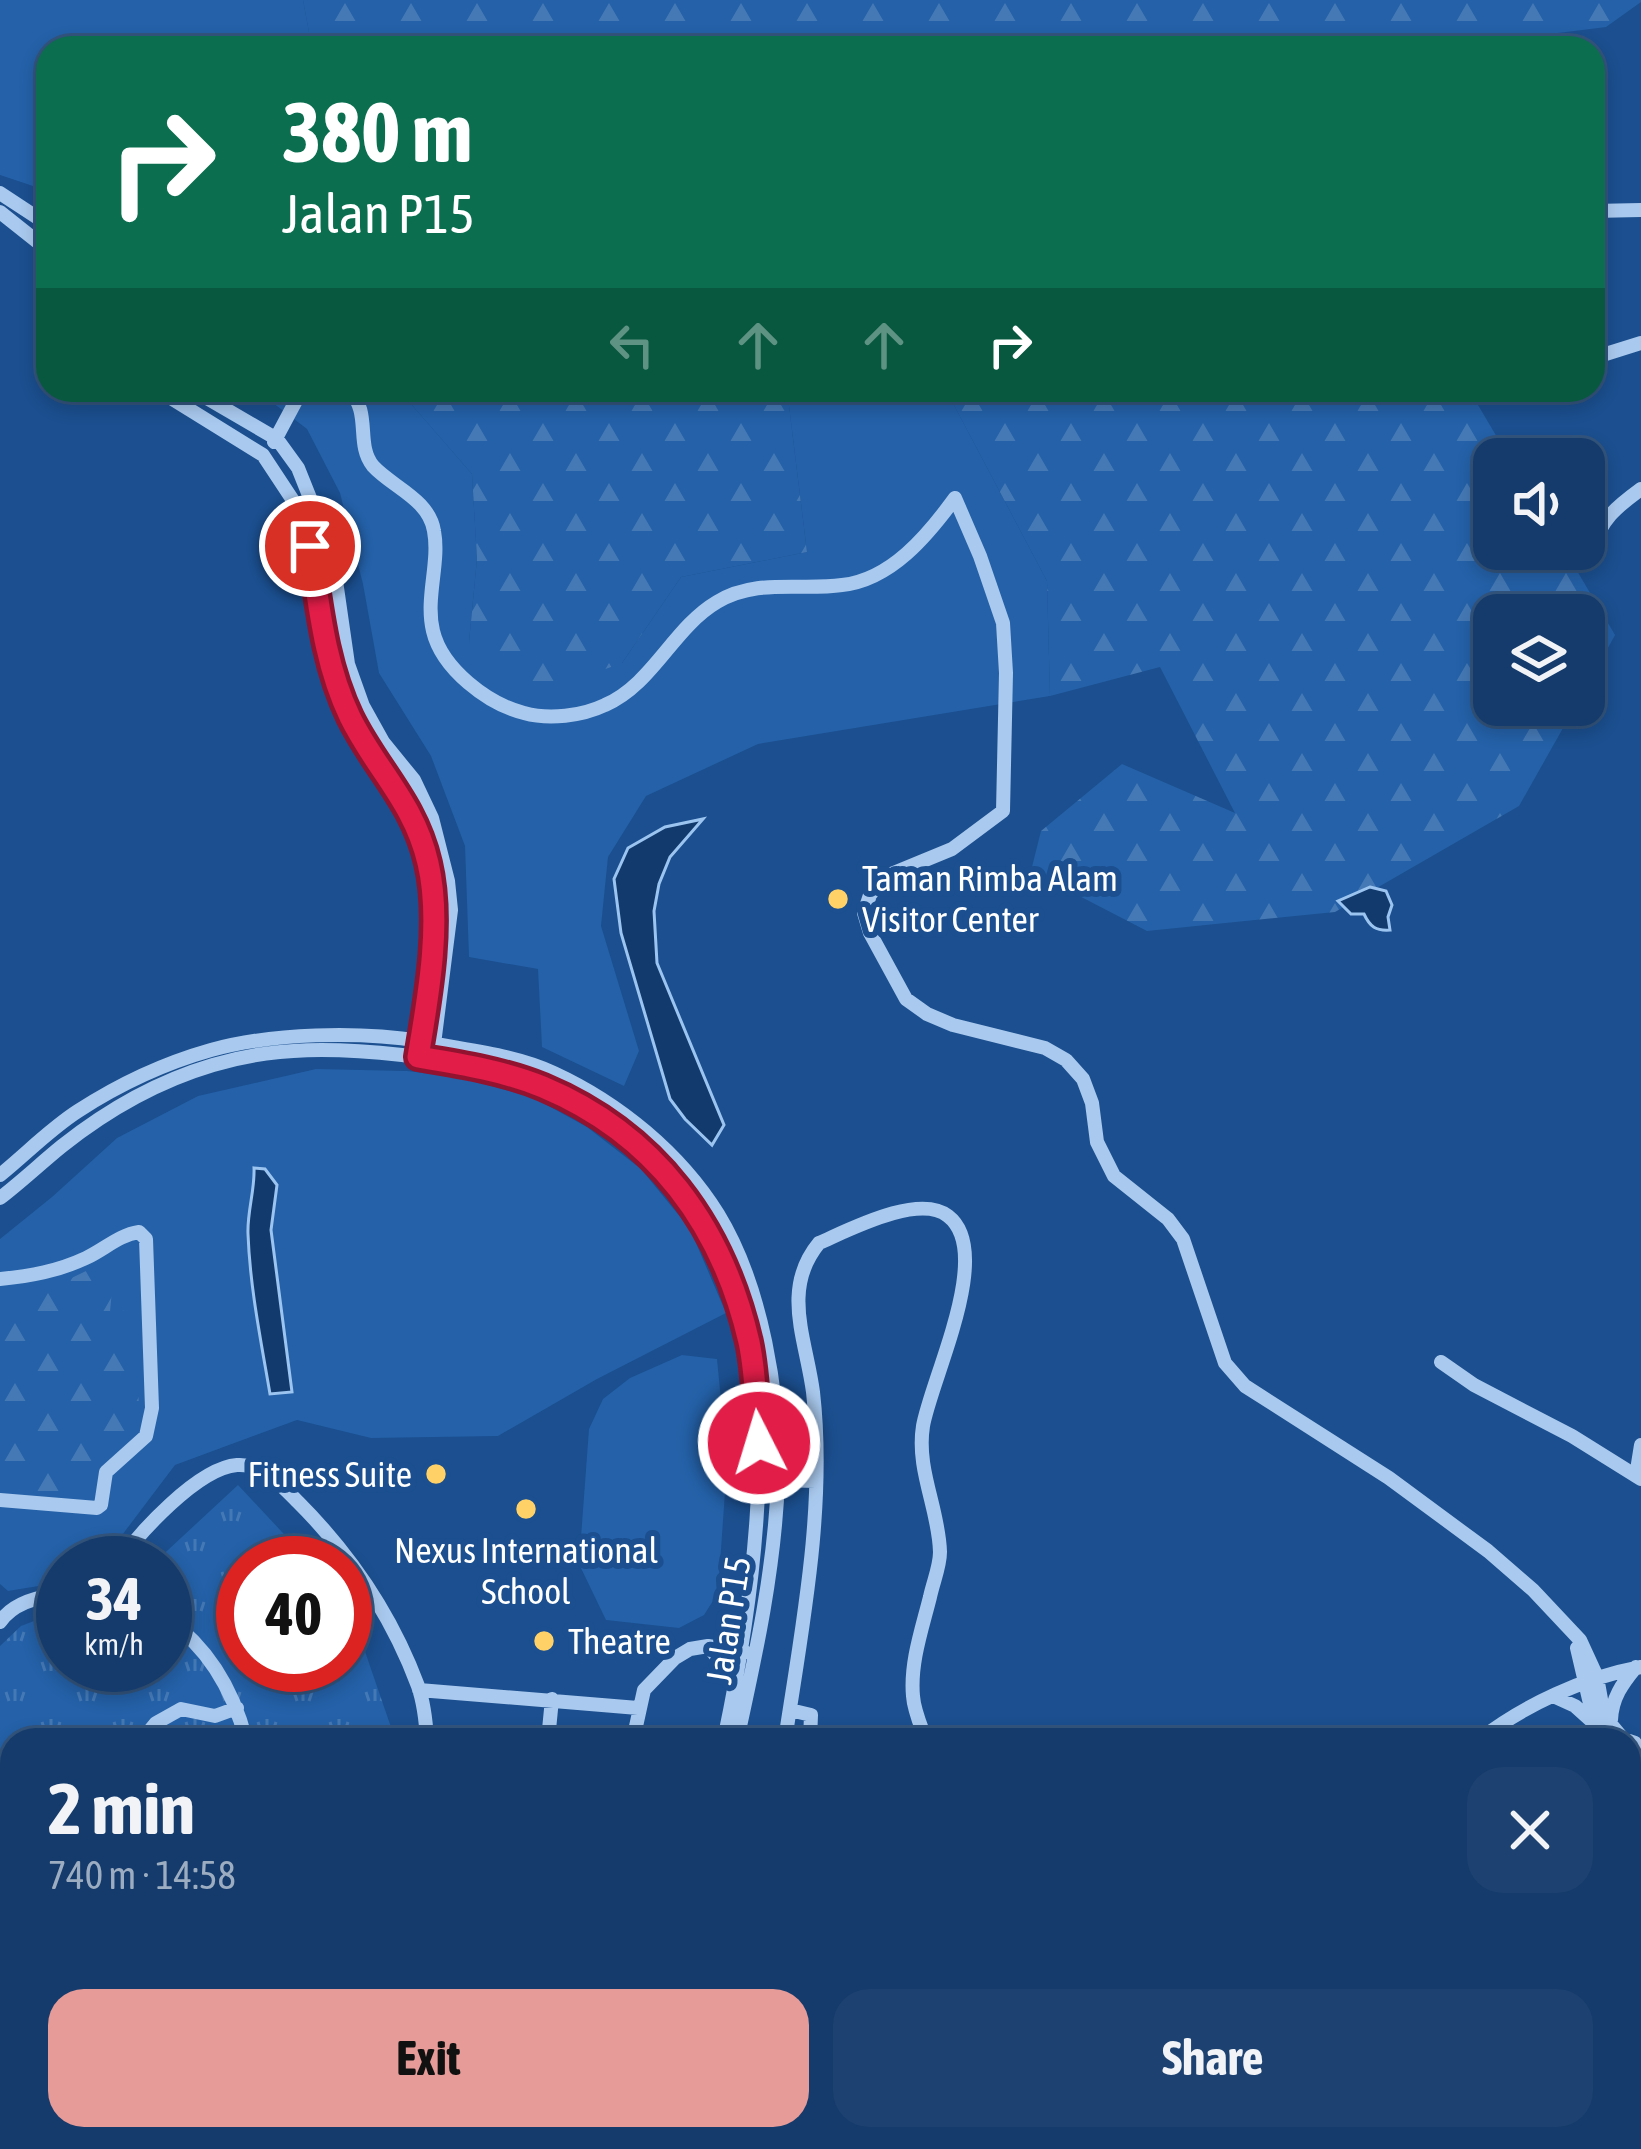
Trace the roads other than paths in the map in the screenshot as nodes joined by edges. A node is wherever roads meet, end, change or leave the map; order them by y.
1 (0, 193) edge
2 (1641, 210) edge
3 (1605, 211) edge
4 (0, 212) edge
5 (36, 217) edge
6 (36, 241) edge
7 (1641, 343) edge
8 (1605, 354) edge
9 (178, 402) edge
10 (214, 402) edge
11 (296, 402) edge
12 (357, 402) edge
13 (277, 439) junction
14 (263, 455) junction
15 (1641, 489) edge
16 (1605, 520) edge
17 (432, 1017) junction
18 (399, 1037) junction
19 (426, 1050) junction
20 (466, 1050) junction
21 (212, 1057) junction
22 (0, 1175) edge
23 (0, 1198) edge
24 (0, 1279) edge
25 (746, 1301) junction
26 (1441, 1362) dead end
27 (1641, 1445) edge
28 (1638, 1477) edge
29 (778, 1480) junction
30 (816, 1481) junction
31 (0, 1500) edge
32 (139, 1536) edge
33 (36, 1599) edge
34 (2, 1614) edge
35 (744, 1627) junction
36 (192, 1638) edge
37 (708, 1646) junction
38 (748, 1652) junction
39 (1583, 1655) junction
40 (1636, 1667) edge
41 (1592, 1679) junction
42 (736, 1681) junction
43 (419, 1690) junction
44 (1560, 1694) junction
45 (552, 1700) junction
46 (237, 1708) junction
47 (638, 1708) junction
48 (790, 1710) junction
49 (152, 1728) edge
50 (243, 1728) edge
51 (425, 1728) edge
52 (549, 1728) edge
53 (635, 1728) edge
54 (726, 1728) edge
55 (738, 1728) edge
56 (787, 1728) edge
57 (810, 1728) edge
58 (922, 1728) edge
59 (1495, 1728) edge
60 (1602, 1728) edge
61 (1604, 1728) edge
62 (1607, 1728) edge

1 - 5 street
2 - 3 street
4 - 6 street
7 - 8 street
9 - 14 street
10 - 13 street
11 - 13 street
12 - 39 street
13 - 14 street
13 - 17 street
14 - 17 street
15 - 16 street
17 - 18 street
17 - 19 street
17 - 20 street
18 - 19 street
18 - 21 street
19 - 20 street, Jalan P15
19 - 21 street
19 - 25 street, Jalan P15
20 - 25 street, Jalan P15
21 - 22 street
21 - 23 street
24 - 31 street
25 - 29 street, Jalan P15
25 - 35 street, Jalan P15
26 - 28 street
27 - 28 street
29 - 30 street
29 - 38 street, Jalan P15
30 - 48 street
30 - 58 street
32 - 43 street
33 - 34 street
35 - 37 street
35 - 38 street, Jalan P15
36 - 46 street
37 - 38 street
37 - 42 street
37 - 47 street
38 - 42 street, Jalan P15
38 - 55 street, Jalan P15
39 - 40 street
39 - 41 street
39 - 44 street
40 - 41 street
40 - 62 street
41 - 44 street
41 - 61 street
42 - 54 street, Jalan P15
43 - 45 street
43 - 51 street
44 - 59 street
44 - 60 street
45 - 47 street
45 - 52 street
46 - 49 street
46 - 50 street
47 - 53 street
48 - 56 street
48 - 57 street

